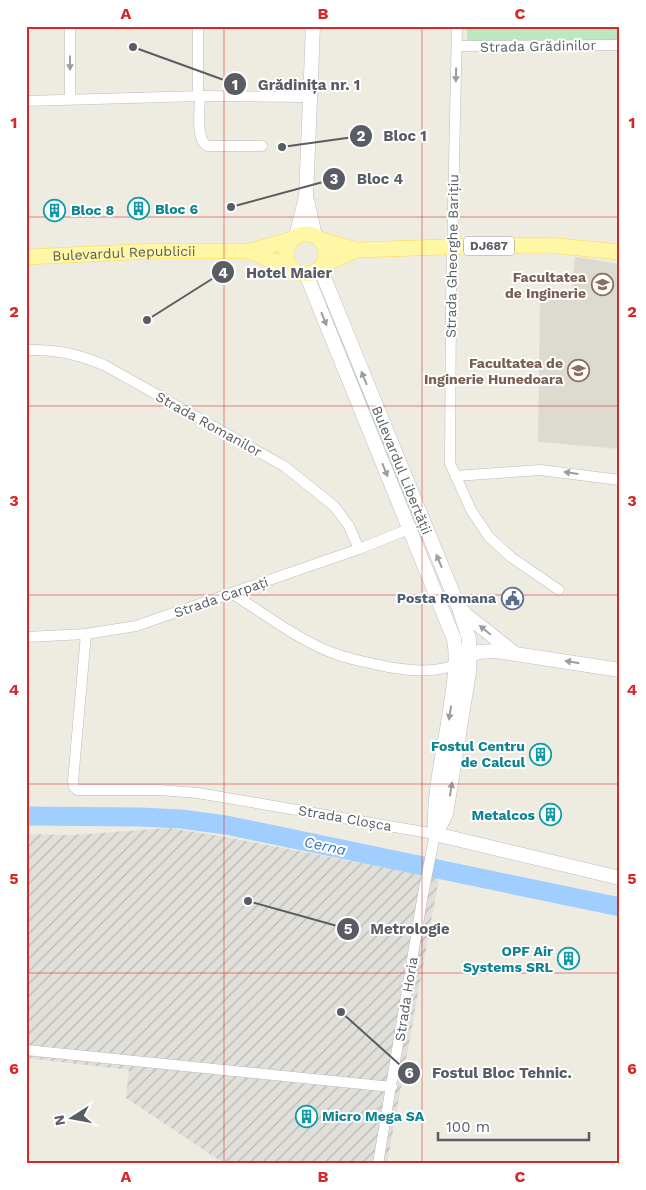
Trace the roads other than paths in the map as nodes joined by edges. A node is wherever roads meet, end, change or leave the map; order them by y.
1 (70, 26) edge
2 (198, 26) edge
3 (313, 26) edge
4 (457, 26) edge
5 (620, 45) edge
6 (457, 46) junction
7 (199, 96) junction
8 (310, 97) junction
9 (70, 99) junction
10 (26, 101) edge
11 (262, 146) dead end
12 (306, 197) junction
13 (293, 238) junction
14 (318, 238) junction
15 (452, 247) junction
16 (357, 250) junction
17 (250, 251) junction
18 (620, 252) edge
19 (26, 257) edge
20 (321, 266) junction
21 (300, 272) junction
22 (26, 350) edge
23 (455, 476) junction
24 (620, 480) edge
25 (409, 528) junction
26 (359, 549) junction
27 (559, 590) dead end
28 (232, 593) junction
29 (458, 606) junction
30 (86, 634) junction
31 (26, 637) edge
32 (513, 652) junction
33 (470, 655) junction
34 (456, 665) junction
35 (620, 670) edge
36 (435, 834) junction
37 (620, 878) edge
38 (26, 1050) edge
39 (392, 1087) junction
40 (378, 1164) edge

1 -> 9 street
2 - 7 street
3 - 8 main road
4 - 6 street, Strada Gheorghe Barițiu
5 - 6 street, Strada Grădinilor
6 -> 15 street, Strada Gheorghe Barițiu
7 - 8 street
7 - 9 street
7 - 11 street
8 - 12 main road
9 - 10 street
12 - 13 main road
12 - 14 main road
13 - 14 main road, DJ687
13 - 17 main road, Bulevardul Republicii / DJ687
13 - 21 main road
14 - 16 main road, DJ687
14 - 20 main road
15 - 16 main road, DJ687
15 - 18 main road, DJ687
15 - 23 street, Strada Gheorghe Barițiu
16 - 20 main road, DJ687
17 - 19 main road, Bulevardul Republicii / DJ687
17 - 21 main road, Bulevardul Republicii / DJ687
20 - 21 main road, DJ687
29 -> 20 main road, Bulevardul Libertății
21 -> 25 main road, Bulevardul Libertății
22 - 26 street, Strada Romanilor
24 -> 23 street
23 - 27 street, Strada Gheorghe Barițiu
25 - 26 street, Strada Carpați
25 - 34 main road, Bulevardul Libertății
26 - 28 street, Strada Carpați
28 - 30 street, Strada Carpați
28 - 34 street
32 -> 29 main road, Bulevardul Libertății
29 - 33 main road
30 - 31 street, Strada Carpați
30 - 36 street, Strada Cloșca
32 - 33 main road, Bulevardul Libertății
35 -> 32 main road, Bulevardul Libertății
33 - 34 main road
36 -> 33 main road
34 -> 36 main road, Bulevardul Libertății
36 - 37 main road, Strada Cloșca
36 - 39 street, Strada Horia
38 - 39 street
39 - 40 street, Strada Horia

